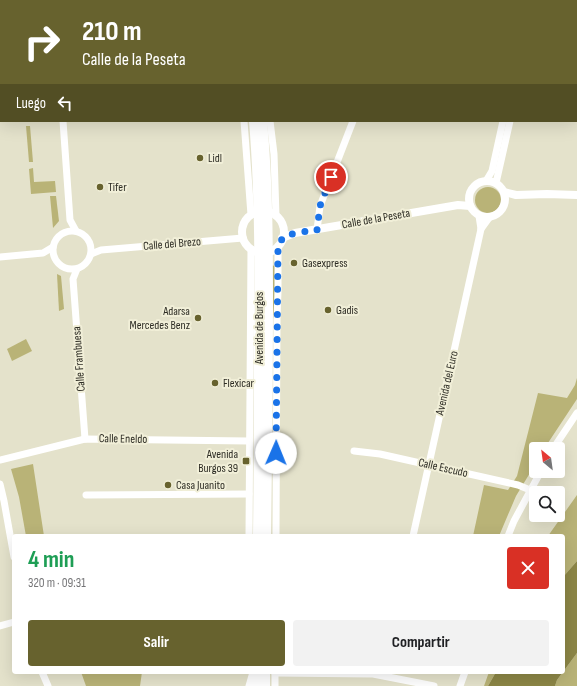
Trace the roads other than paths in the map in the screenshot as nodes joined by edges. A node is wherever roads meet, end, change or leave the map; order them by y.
1 (63, 122) edge
2 (244, 122) edge
3 (250, 122) edge
4 (254, 122) edge
5 (264, 122) edge
6 (264, 122) edge
7 (270, 122) edge
8 (353, 122) edge
9 (503, 122) edge
10 (510, 122) edge
11 (272, 138) junction
12 (246, 142) junction
13 (486, 181) junction
14 (496, 183) junction
15 (577, 195) edge
16 (505, 196) junction
17 (470, 203) junction
18 (263, 214) junction
19 (479, 216) junction
20 (489, 218) junction
21 (70, 220) junction
22 (283, 228) junction
23 (481, 229) junction
24 (317, 230) junction
25 (76, 231) junction
26 (65, 232) junction
27 (295, 233) junction
28 (243, 238) junction
29 (282, 238) junction
30 (91, 246) junction
31 (278, 246) junction
32 (53, 247) junction
33 (101, 250) junction
34 (259, 251) junction
35 (43, 253) junction
36 (91, 254) junction
37 (0, 257) edge
38 (54, 258) junction
39 (68, 269) junction
40 (77, 269) junction
41 (73, 279) junction
42 (277, 318) junction
43 (250, 355) junction
44 (268, 358) junction
45 (277, 397) junction
46 (577, 412) edge
47 (263, 414) junction
48 (258, 438) junction
49 (85, 439) junction
50 (558, 442) edge
51 (249, 451) junction
52 (354, 451) dead end
53 (0, 460) edge
54 (428, 465) junction
55 (0, 484) edge
56 (529, 490) edge
57 (249, 491) junction
58 (529, 492) edge
59 (86, 495) dead end
60 (276, 496) junction
61 (258, 523) junction
62 (249, 534) edge
63 (258, 534) edge
64 (266, 534) edge
65 (276, 534) edge
66 (413, 534) edge
67 (509, 534) edge
68 (12, 546) edge
69 (12, 623) edge
70 (0, 626) edge
71 (43, 674) edge
72 (248, 674) edge
73 (252, 674) edge
74 (257, 674) edge
75 (271, 674) edge
76 (272, 674) edge
77 (373, 674) edge
78 (464, 674) edge
79 (48, 686) edge
80 (248, 686) edge
81 (257, 686) edge
82 (265, 686) edge
83 (275, 686) edge
84 (434, 686) edge
85 (460, 686) edge

1 - 21 street
2 - 12 street, Avenida de Burgos
3 - 12 street
4 - 18 highway, Avenida de Burgos
5 - 18 highway, Avenida de Burgos
6 - 11 street
7 - 11 street, Avenida de Burgos
8 - 24 street
9 - 13 street
10 - 14 street
11 - 18 street, Avenida de Burgos
12 - 18 street, Avenida de Burgos
13 - 14 main road
13 - 17 main road
14 - 16 main road
15 - 16 main road
16 - 20 main road
17 - 19 main road
17 - 24 main road, Calle de la Peseta
18 - 22 main road
18 - 28 main road
18 - 34 highway, Avenida de Burgos
19 - 20 main road
19 - 23 street, Avenida del Euro
20 - 23 street, Avenida del Euro
21 - 25 street
21 - 26 street
22 - 27 main road
22 - 29 main road
23 - 54 street, Avenida del Euro
24 - 27 main road, Calle de la Peseta
25 - 26 street
25 - 30 street
26 - 32 street
27 - 29 main road, Calle de la Peseta
28 - 33 street, Calle del Brezo
28 - 34 main road
29 - 31 main road
30 - 33 street, Calle del Brezo
30 - 36 street
31 - 34 main road
31 - 42 street, Avenida de Burgos
32 - 35 street
32 - 38 street
33 - 36 street, Calle del Brezo
34 - 43 street, Avenida de Burgos
34 - 44 highway, Avenida de Burgos
34 - 47 highway, Avenida de Burgos
35 - 37 street
35 - 38 street
36 - 40 street
38 - 39 street
39 - 40 street
39 - 41 street, Calle Frambuesa
40 - 41 street, Calle Frambuesa
41 - 49 street, Calle Frambuesa
42 - 44 street
42 - 45 street, Avenida de Burgos
43 - 47 street
43 - 48 street, Avenida de Burgos
44 - 47 highway, Avenida de Burgos
45 - 47 street
45 - 60 street, Avenida de Burgos
46 - 50 street
47 - 48 highway, Avenida de Burgos
48 - 49 street, Calle Eneldo
48 - 51 street, Avenida de Burgos
48 - 51 street
48 - 60 street
48 - 61 highway, Avenida de Burgos
48 - 64 highway, Avenida de Burgos
49 - 53 street, Calle Eneldo
51 - 57 street, Avenida de Burgos
52 - 54 street, Calle Escudo
54 - 56 street, Calle Escudo
54 - 66 street, Avenida del Euro
55 - 68 street
57 - 59 street
57 - 61 street
57 - 62 street, Avenida de Burgos
58 - 67 street
60 - 65 street, Avenida de Burgos
61 - 63 highway, Avenida de Burgos
69 - 70 street
71 - 79 street
72 - 80 street
73 - 80 street
74 - 81 highway
75 - 82 highway
76 - 83 street
77 - 84 street
78 - 85 street

